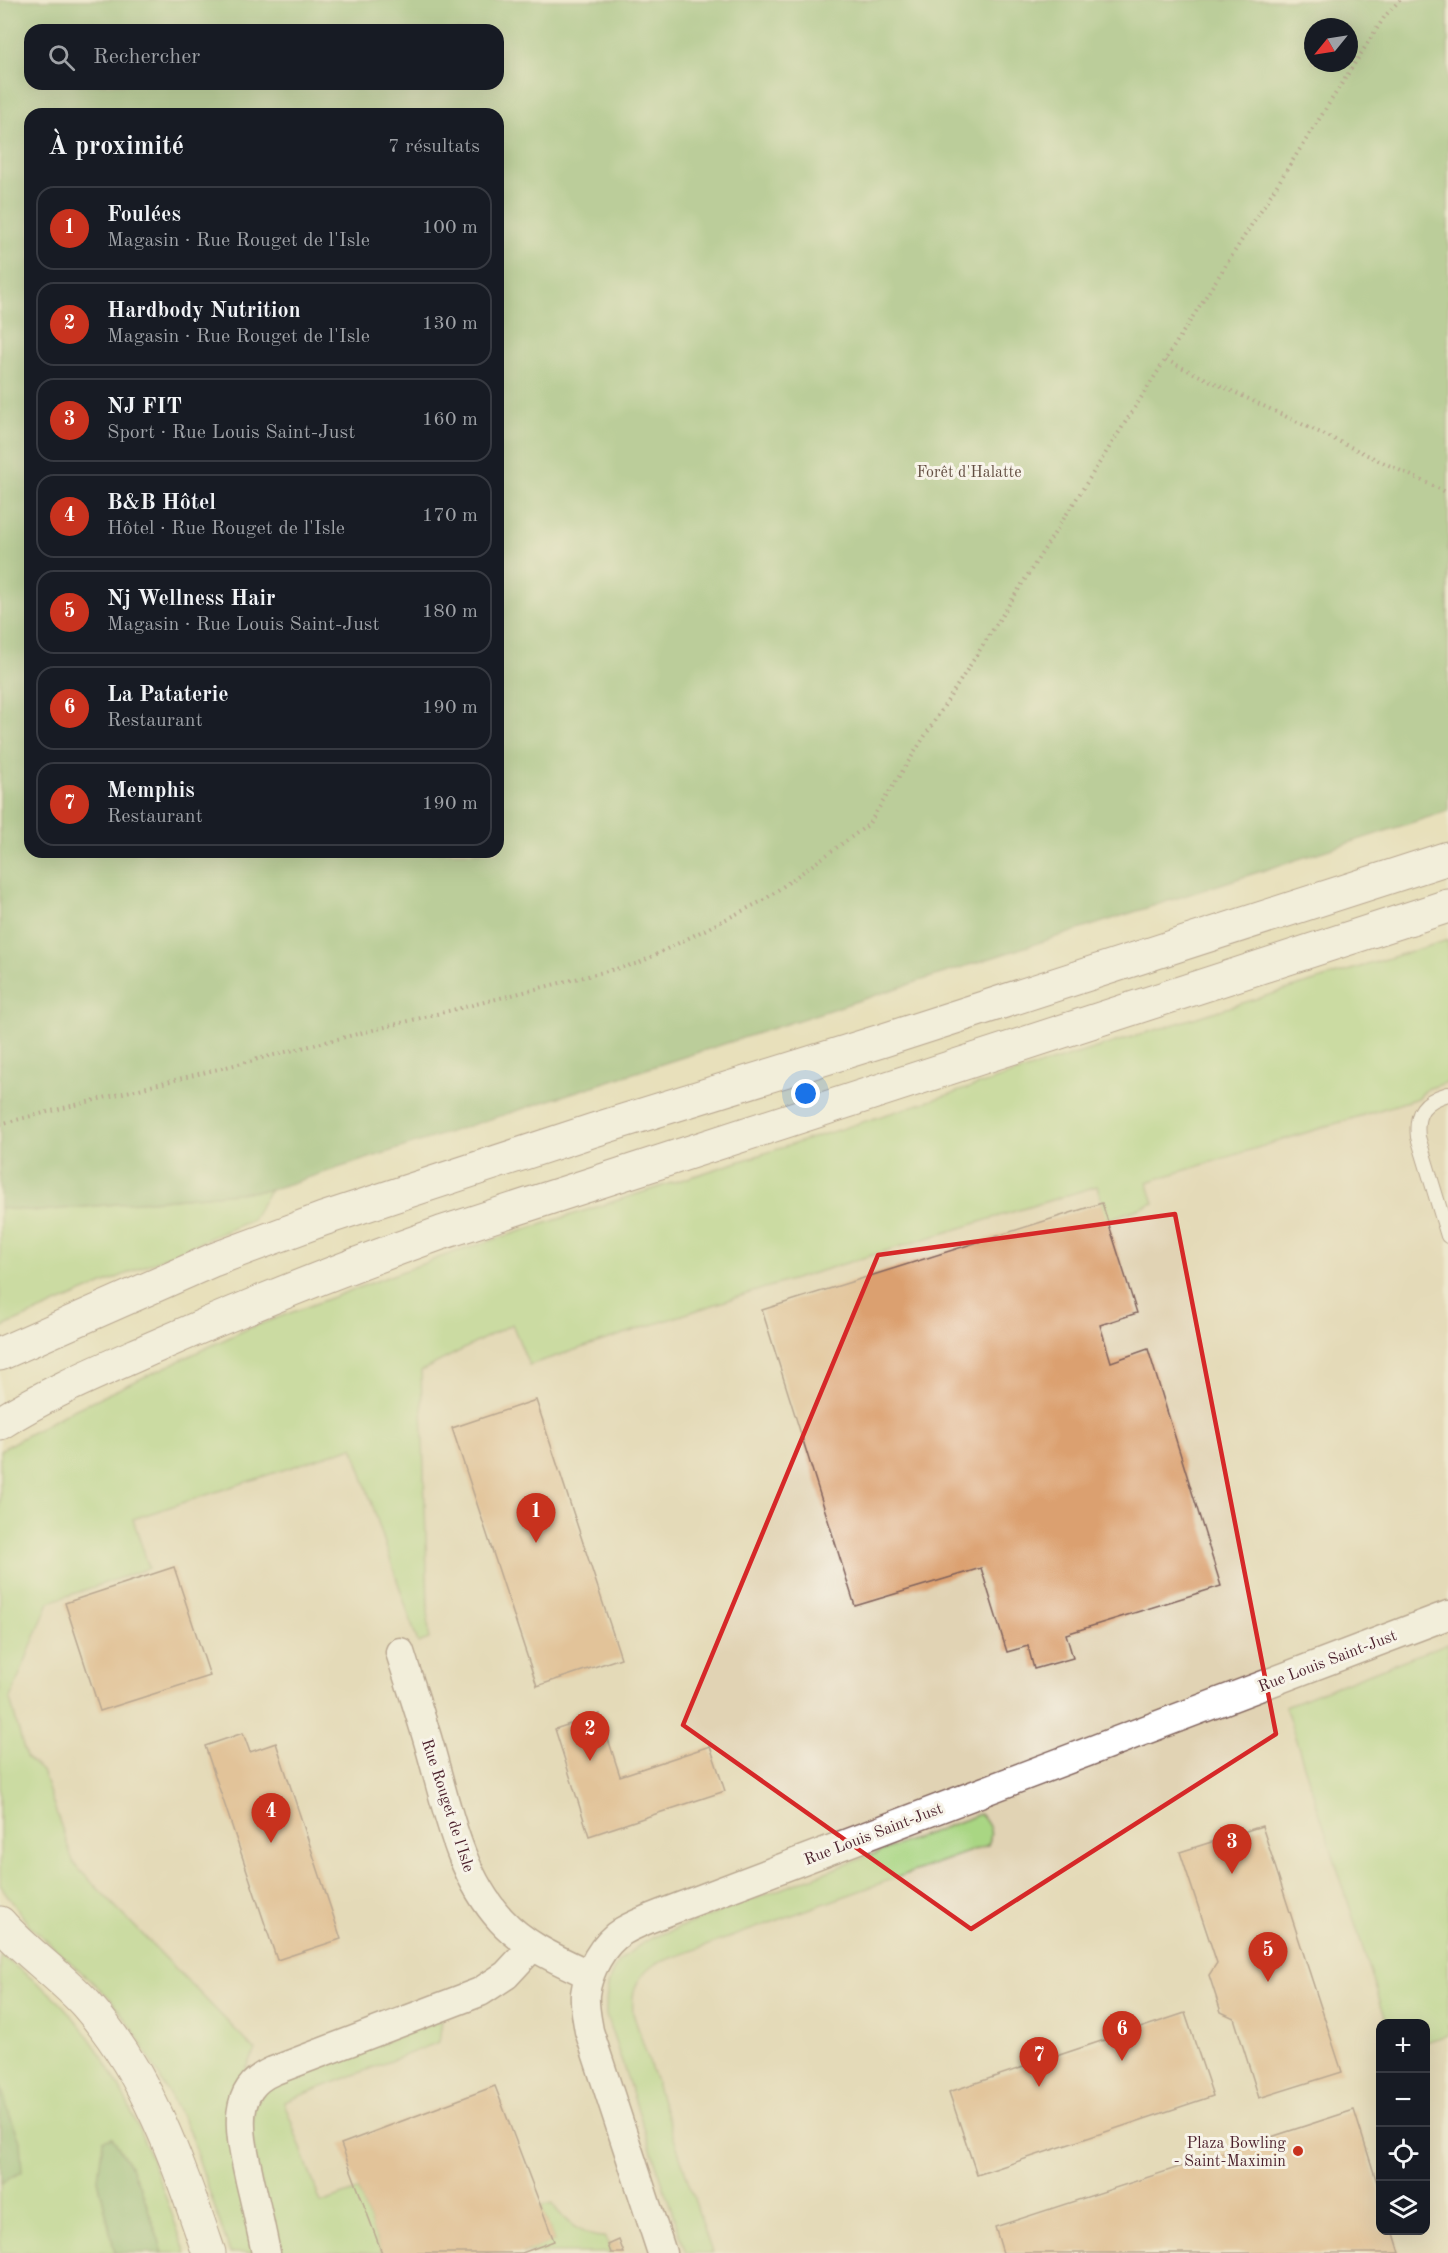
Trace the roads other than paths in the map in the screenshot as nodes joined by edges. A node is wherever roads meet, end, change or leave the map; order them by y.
1 (1448, 858) edge
2 (1448, 906) edge
3 (1448, 1094) edge
4 (1448, 1236) edge
5 (0, 1354) edge
6 (0, 1423) edge
7 (1448, 1615) edge
8 (400, 1652) dead end
9 (0, 1923) edge
10 (532, 1946) junction
11 (590, 1975) junction
12 (209, 2253) edge
13 (266, 2253) edge
14 (662, 2253) edge

1 - 5 main road
2 - 6 main road
3 - 4 lane
7 - 11 street, Rue Louis Saint-Just
8 - 10 street, Rue Rouget de l'Isle
9 - 12 main road
10 - 11 street, Rue Rouget de l'Isle
10 - 13 street
11 - 14 street, Rue Louis Saint-Just

